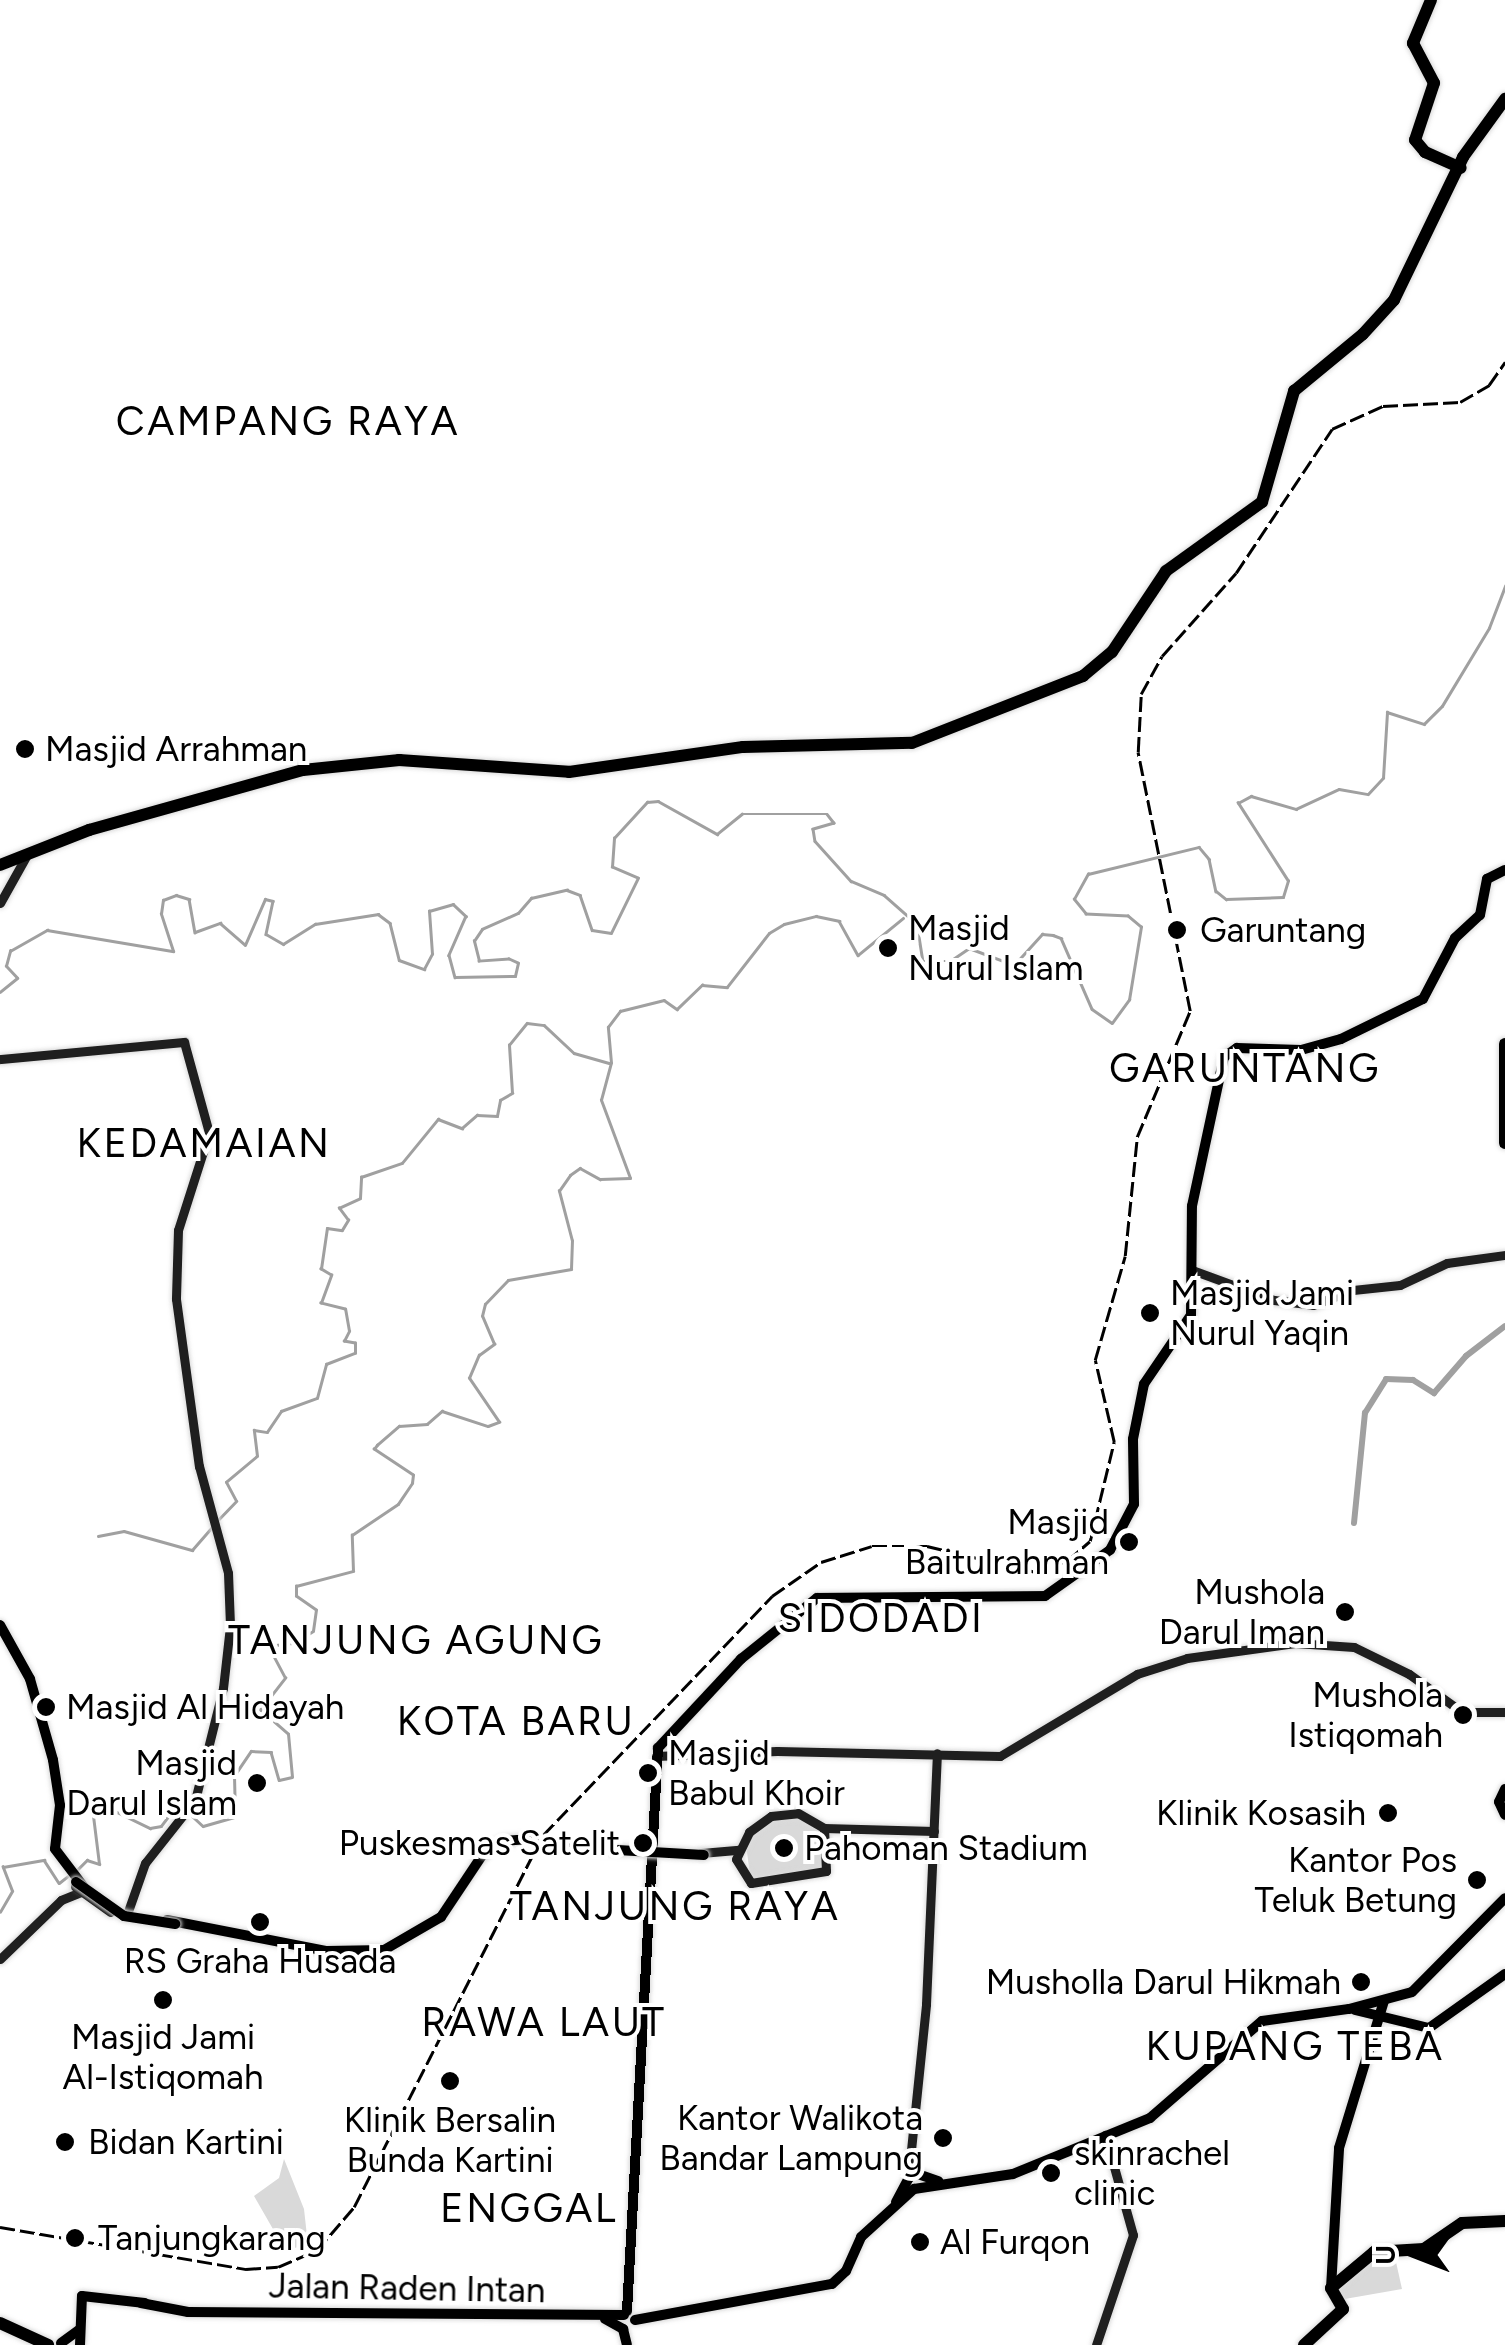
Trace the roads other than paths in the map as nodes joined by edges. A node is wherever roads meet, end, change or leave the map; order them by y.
1 (1431, 0) edge
2 (1505, 102) edge
3 (1456, 166) junction
4 (17, 860) edge
5 (1505, 870) edge
6 (0, 903) edge
7 (1505, 1044) edge
8 (0, 1059) edge
9 (1503, 1072) edge
10 (1505, 1133) edge
11 (1505, 1256) edge
12 (1192, 1270) junction
13 (0, 1629) edge
14 (1505, 1712) edge
15 (662, 1743) junction
16 (938, 1753) junction
17 (670, 1754) junction
18 (656, 1756) junction
19 (1505, 1789) edge
20 (1505, 1815) edge
21 (822, 1826) junction
22 (934, 1831) junction
23 (474, 1842) dead end
24 (743, 1844) junction
25 (488, 1850) junction
26 (657, 1850) junction
27 (707, 1855) junction
28 (736, 1860) junction
29 (73, 1880) junction
30 (1505, 1898) edge
31 (134, 1919) junction
32 (179, 1924) junction
33 (0, 1959) edge
34 (1505, 1974) edge
35 (1384, 2001) junction
36 (1370, 2012) junction
37 (1105, 2135) junction
38 (914, 2172) junction
39 (944, 2183) junction
40 (917, 2188) junction
41 (896, 2202) junction
42 (1505, 2221) edge
43 (633, 2266) junction
44 (1333, 2280) junction
45 (630, 2295) junction
46 (631, 2316) junction
47 (606, 2318) junction
48 (0, 2325) edge
49 (79, 2330) junction
50 (55, 2344) edge
51 (39, 2345) edge
52 (80, 2345) edge
53 (627, 2345) edge
54 (1096, 2345) edge
55 (1304, 2345) edge

1 - 3 highway
2 - 3 highway
3 - 4 highway
4 - 6 main road
5 - 12 main road
7 - 9 highway
8 - 31 main road
9 - 10 highway
11 - 12 main road
12 - 15 main road
13 - 29 main road
14 - 16 main road
15 - 17 main road
15 - 18 main road
16 - 17 main road
16 - 22 main road
17 - 18 main road
18 - 26 main road
19 - 20 main road
21 - 22 main road
21 - 24 main road
21 - 28 main road
22 - 38 main road
23 - 25 main road
24 - 27 main road
24 - 28 main road
25 - 26 main road
25 - 27 main road, bridge
25 - 32 main road
26 - 27 main road
26 - 43 main road
27 - 28 main road
29 - 31 main road
29 - 32 main road, bridge
29 - 33 main road
30 - 35 main road
31 - 32 main road
34 - 36 main road
35 - 36 main road
35 - 36 main road
36 - 37 main road
36 - 44 main road
37 - 39 main road
37 - 54 main road
38 - 39 main road
38 - 40 main road
38 - 41 main road
39 - 40 main road
40 - 41 main road
41 - 46 main road, Jalan Raden Intan
42 - 44 highway
43 - 45 main road
43 - 46 main road
44 - 55 highway
45 - 46 main road
45 - 47 main road
46 - 47 main road, Jalan Raden Intan
46 - 53 main road
47 - 49 main road, Jalan Raden Intan
47 - 53 main road
48 - 50 highway
48 - 51 highway
49 - 50 main road
49 - 52 main road

